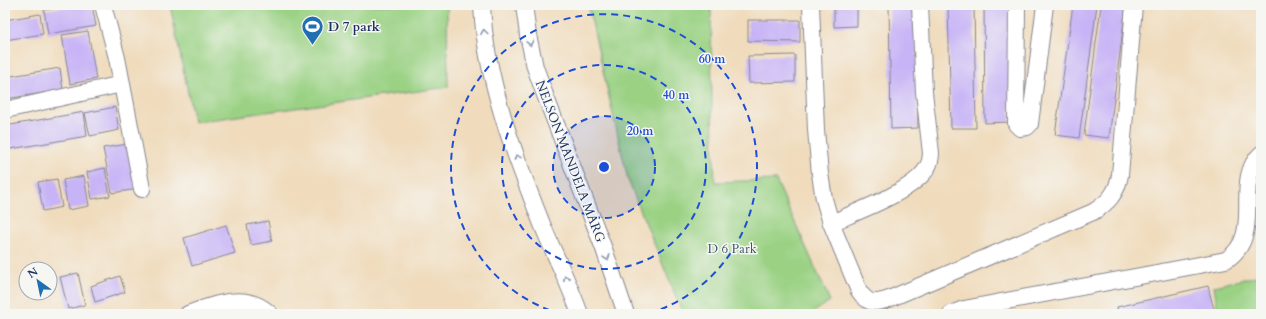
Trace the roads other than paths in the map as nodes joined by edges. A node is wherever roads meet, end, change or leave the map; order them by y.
1 (103, 5) edge
2 (482, 5) edge
3 (524, 5) edge
4 (811, 5) edge
5 (920, 5) edge
6 (1017, 5) edge
7 (1046, 5) edge
8 (1134, 5) edge
9 (122, 84) junction
10 (5, 110) edge
11 (1261, 154) edge
12 (142, 189) dead end
13 (831, 223) junction
14 (188, 314) edge
15 (270, 314) edge
16 (580, 314) edge
17 (626, 314) edge
18 (951, 314) edge

1 - 9 street
16 -> 2 street
3 -> 17 street, NELSON MANDELA MARG
4 - 13 street
5 - 13 street
6 - 7 street
8 - 13 street
9 - 10 street
9 - 12 street
11 - 18 street
14 - 15 street

